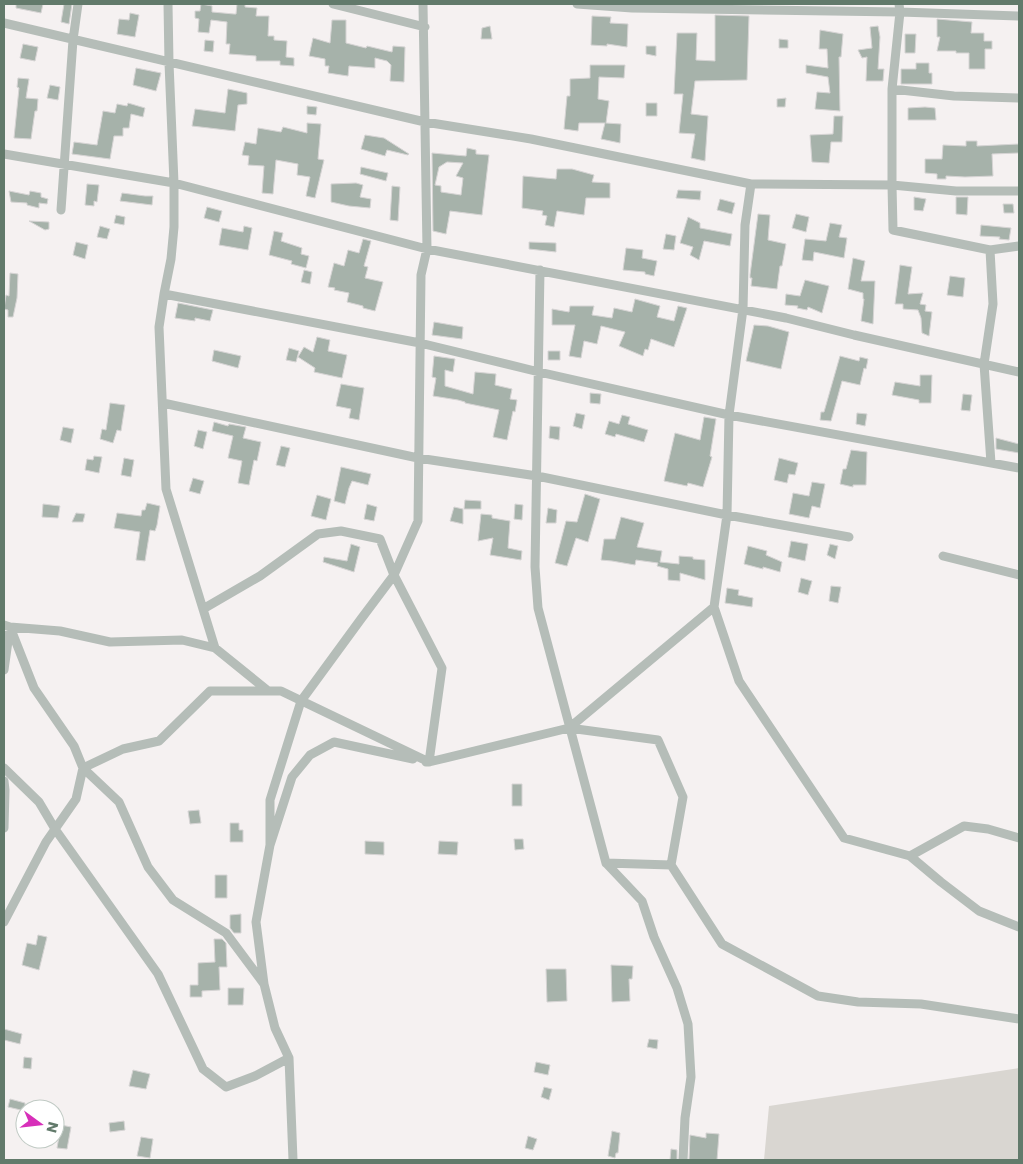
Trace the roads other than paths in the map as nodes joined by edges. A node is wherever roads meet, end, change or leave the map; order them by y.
1 (78, 4) edge
2 (168, 4) edge
3 (333, 4) edge
4 (423, 4) edge
5 (577, 4) edge
6 (899, 8) edge
7 (1019, 16) edge
8 (4, 23) edge
9 (425, 27) junction
10 (73, 40) junction
11 (169, 63) junction
12 (892, 89) junction
13 (1019, 98) edge
14 (425, 122) junction
15 (4, 154) edge
16 (64, 165) junction
17 (174, 183) junction
18 (751, 184) junction
19 (892, 185) junction
20 (1019, 191) edge
21 (61, 210) dead end
22 (1019, 246) edge
23 (427, 249) junction
24 (990, 250) junction
25 (540, 270) junction
26 (164, 294) junction
27 (743, 309) junction
28 (420, 343) junction
29 (984, 364) junction
30 (539, 372) junction
31 (1019, 372) edge
32 (163, 404) junction
33 (729, 415) junction
34 (418, 458) junction
35 (991, 463) junction
36 (1019, 468) edge
37 (537, 476) junction
38 (727, 515) junction
39 (849, 537) dead end
40 (943, 556) dead end
41 (394, 575) junction
42 (1019, 575) edge
43 (714, 607) junction
44 (203, 609) junction
45 (7, 626) edge
46 (215, 648) junction
47 (4, 670) edge
48 (268, 690) junction
49 (301, 701) junction
50 (569, 728) junction
51 (429, 762) junction
52 (4, 768) edge
53 (83, 768) junction
54 (4, 781) edge
55 (4, 828) edge
56 (55, 829) junction
57 (1019, 838) edge
58 (270, 845) junction
59 (910, 856) junction
60 (606, 863) junction
61 (671, 865) junction
62 (4, 922) edge
63 (1019, 927) edge
64 (264, 984) junction
65 (1019, 1019) edge
66 (289, 1058) junction
67 (293, 1160) edge
68 (683, 1160) edge

1 - 10 street
2 - 11 street
3 - 9 street
4 - 9 street
5 - 6 street
6 - 7 street
6 - 12 street
8 - 10 street
9 - 14 street
10 - 11 street
10 - 16 street
11 - 14 street
11 - 17 street
12 - 13 street
12 - 19 street
14 - 18 street
14 - 23 street
15 - 16 street
16 - 17 street
16 - 21 street
17 - 23 street
17 - 26 street
18 - 19 street
18 - 27 street
19 - 20 street
19 - 24 street
22 - 24 street
23 - 25 street
23 - 28 street
24 - 29 street
25 - 27 street
25 - 30 street
26 - 28 street
26 - 32 street
27 - 29 street
27 - 33 street
28 - 30 street
28 - 34 street
29 - 31 street
29 - 35 street
30 - 33 street
30 - 37 street
32 - 34 street
32 - 44 street
33 - 35 street
33 - 38 street
34 - 37 street
34 - 41 street
35 - 36 street
37 - 38 street
37 - 50 street
38 - 39 street
38 - 43 street
40 - 42 street
41 - 44 street
41 - 49 street
41 - 51 street
43 - 50 street
43 - 59 street
44 - 46 street
45 - 46 street
45 - 47 street
45 - 53 street
46 - 48 street
48 - 49 street
48 - 53 street
49 - 51 street
49 - 58 street
50 - 51 street
50 - 60 street
50 - 61 street
51 - 58 street
52 - 56 street
53 - 56 street
53 - 64 street
54 - 55 street
56 - 62 street
56 - 66 street
57 - 59 street
58 - 64 street
59 - 63 street
60 - 61 street
60 - 68 street
61 - 65 street
64 - 66 street
66 - 67 street

